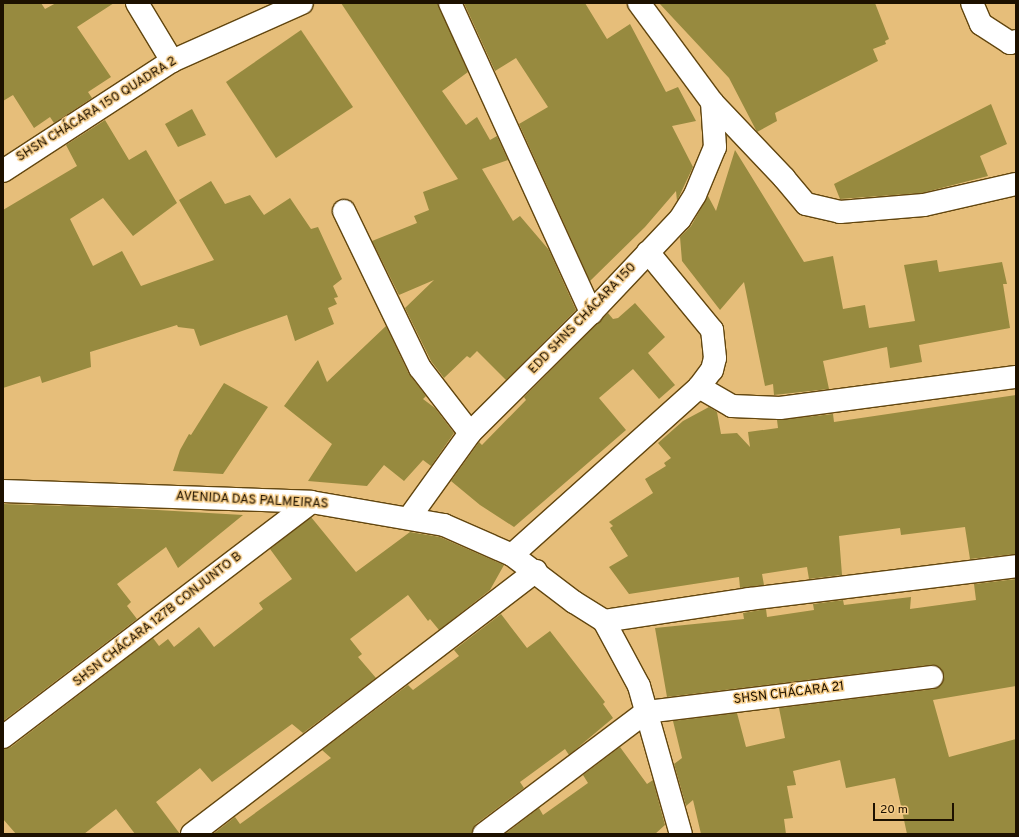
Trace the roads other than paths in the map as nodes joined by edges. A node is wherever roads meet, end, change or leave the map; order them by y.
1 (137, 3) edge
2 (302, 3) edge
3 (450, 3) edge
4 (639, 3) edge
5 (972, 3) edge
6 (1016, 41) edge
7 (172, 61) junction
8 (712, 102) junction
9 (3, 170) edge
10 (1016, 184) edge
11 (344, 211) dead end
12 (648, 252) junction
13 (591, 313) junction
14 (1016, 377) edge
15 (698, 387) junction
16 (470, 433) junction
17 (3, 491) edge
18 (311, 502) junction
19 (409, 518) junction
20 (512, 555) junction
21 (1016, 566) edge
22 (536, 572) junction
23 (604, 621) junction
24 (932, 677) dead end
25 (646, 712) junction
26 (3, 737) edge
27 (192, 834) edge
28 (484, 834) edge
29 (681, 834) edge

1 - 7 street
2 - 7 street, SHSN CHÁCARA 150 QUADRA 2
3 - 13 street
4 - 8 street
5 - 6 street
7 - 9 street, SHSN CHÁCARA 150 QUADRA 2
8 - 10 street
8 - 12 street, EDD SHNS CHÁCARA 150
11 - 16 street
12 - 13 street, EDD SHNS CHÁCARA 150
12 - 15 street
13 - 16 street, EDD SHNS CHÁCARA 150
14 - 15 street
15 - 20 street
16 - 19 street, EDD SHNS CHÁCARA 150
17 - 18 street, AVENIDA DAS PALMEIRAS
18 - 19 street, AVENIDA DAS PALMEIRAS
18 - 26 street, SHSN CHÁCARA 127B CONJUNTO B
19 - 20 street, AVENIDA DAS PALMEIRAS
20 - 22 street, AVENIDA DAS PALMEIRAS
21 - 23 street
22 - 23 street, AVENIDA DAS PALMEIRAS
22 - 27 street
23 - 25 street, AVENIDA DAS PALMEIRAS
24 - 25 street, SHSN CHÁCARA 21
25 - 28 street
25 - 29 street, AVENIDA DAS PALMEIRAS

